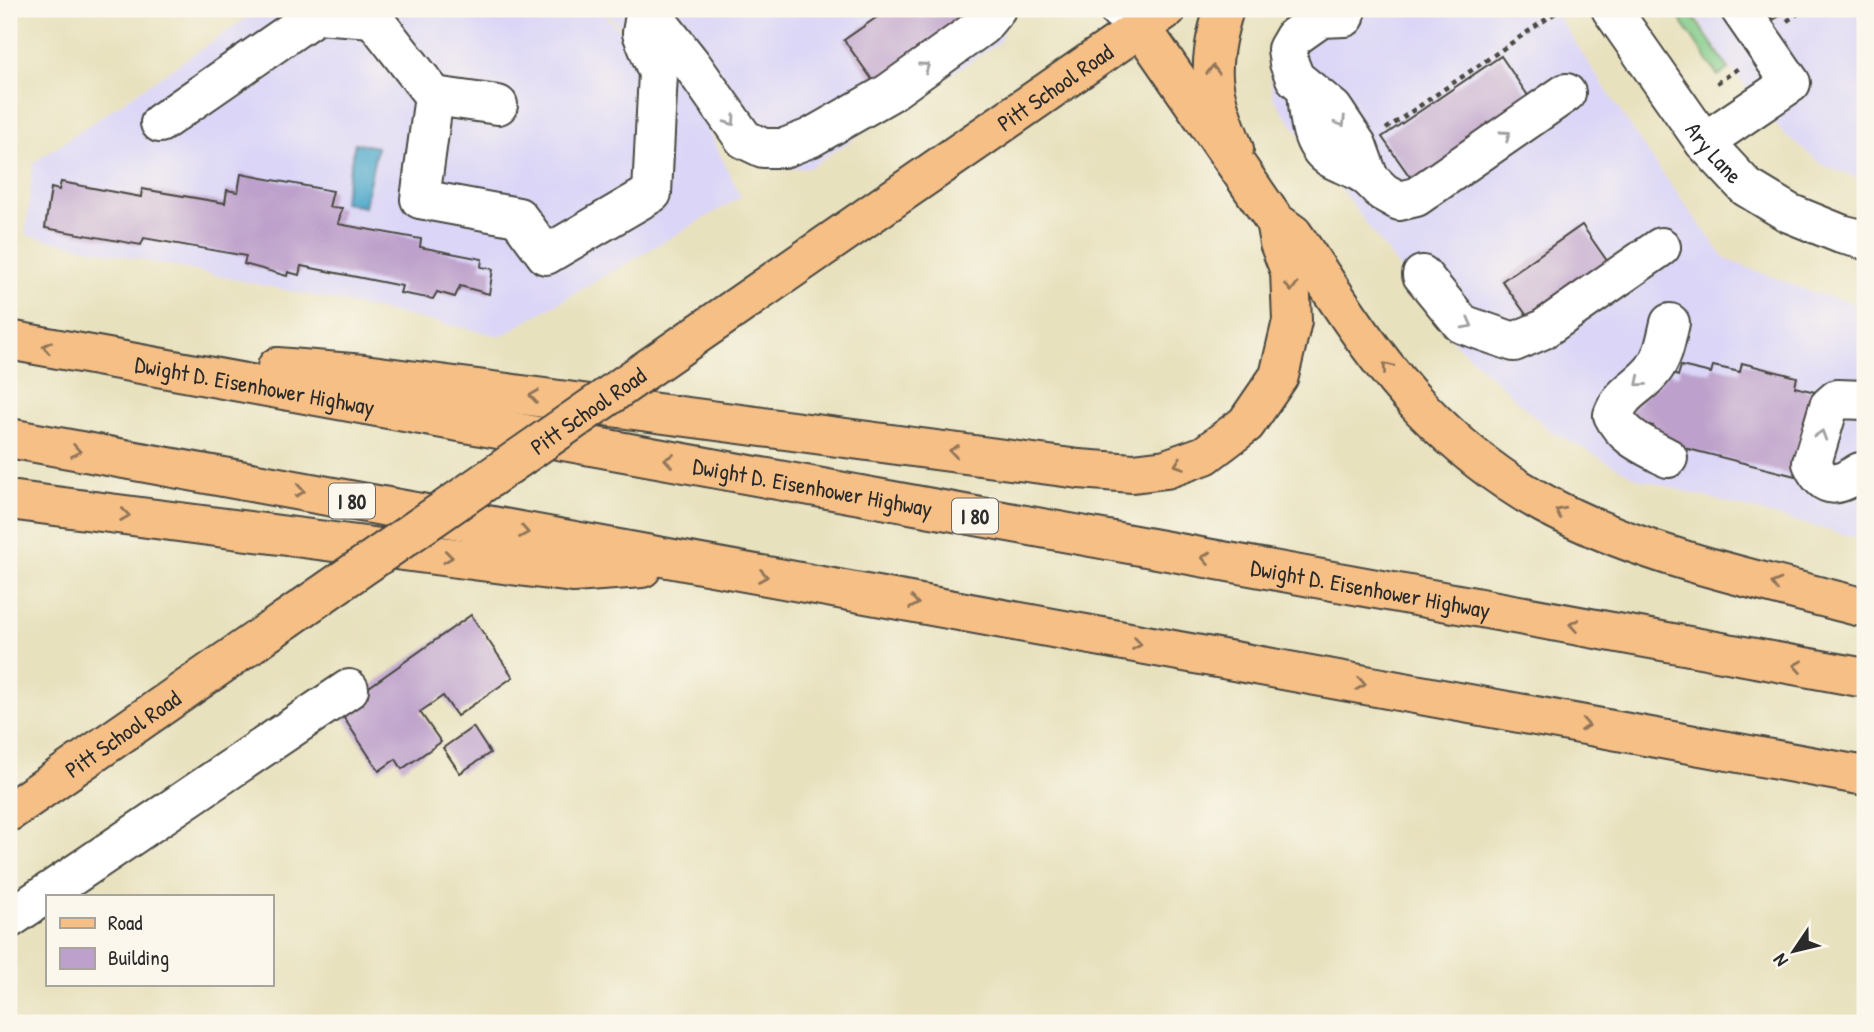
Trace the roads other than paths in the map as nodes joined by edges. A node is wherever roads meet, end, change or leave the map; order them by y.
1 (647, 9) edge
2 (996, 9) edge
3 (1224, 9) edge
4 (1611, 9) edge
5 (1740, 9) edge
6 (375, 13) edge
7 (1140, 13) edge
8 (1345, 17) dead end
9 (1566, 93) dead end
10 (434, 96) junction
11 (498, 105) dead end
12 (160, 122) dead end
13 (1703, 142) junction
14 (1247, 180) junction
15 (1275, 221) junction
16 (1865, 240) edge
17 (1661, 247) dead end
18 (1422, 275) dead end
19 (1670, 323) dead end
20 (9, 340) edge
21 (85, 354) junction
22 (1865, 400) edge
23 (9, 438) edge
24 (1668, 458) dead end
25 (1860, 472) dead end
26 (9, 500) edge
27 (696, 564) junction
28 (1865, 608) edge
29 (1865, 678) edge
30 (349, 689) dead end
31 (1865, 776) edge
32 (9, 811) edge
33 (9, 919) edge

1 -> 2 street
1 - 10 street
14 -> 3 main road
4 - 13 street, Ary Lane
5 - 13 street
6 - 10 street
6 - 12 street
7 - 14 main road
7 - 32 main road, Pitt School Road, bridge
8 -> 9 street
10 - 11 street
13 - 16 street, Ary Lane
14 - 15 main road
15 -> 21 main road
28 -> 15 main road
18 -> 17 street
19 -> 24 street
21 -> 20 main road, Dwight D. Eisenhower Highway / I 80
29 -> 21 main road, Dwight D. Eisenhower Highway / I 80
25 -> 22 street
23 -> 27 main road, I 80
26 -> 27 main road
27 -> 31 main road, I 80
30 - 33 street

